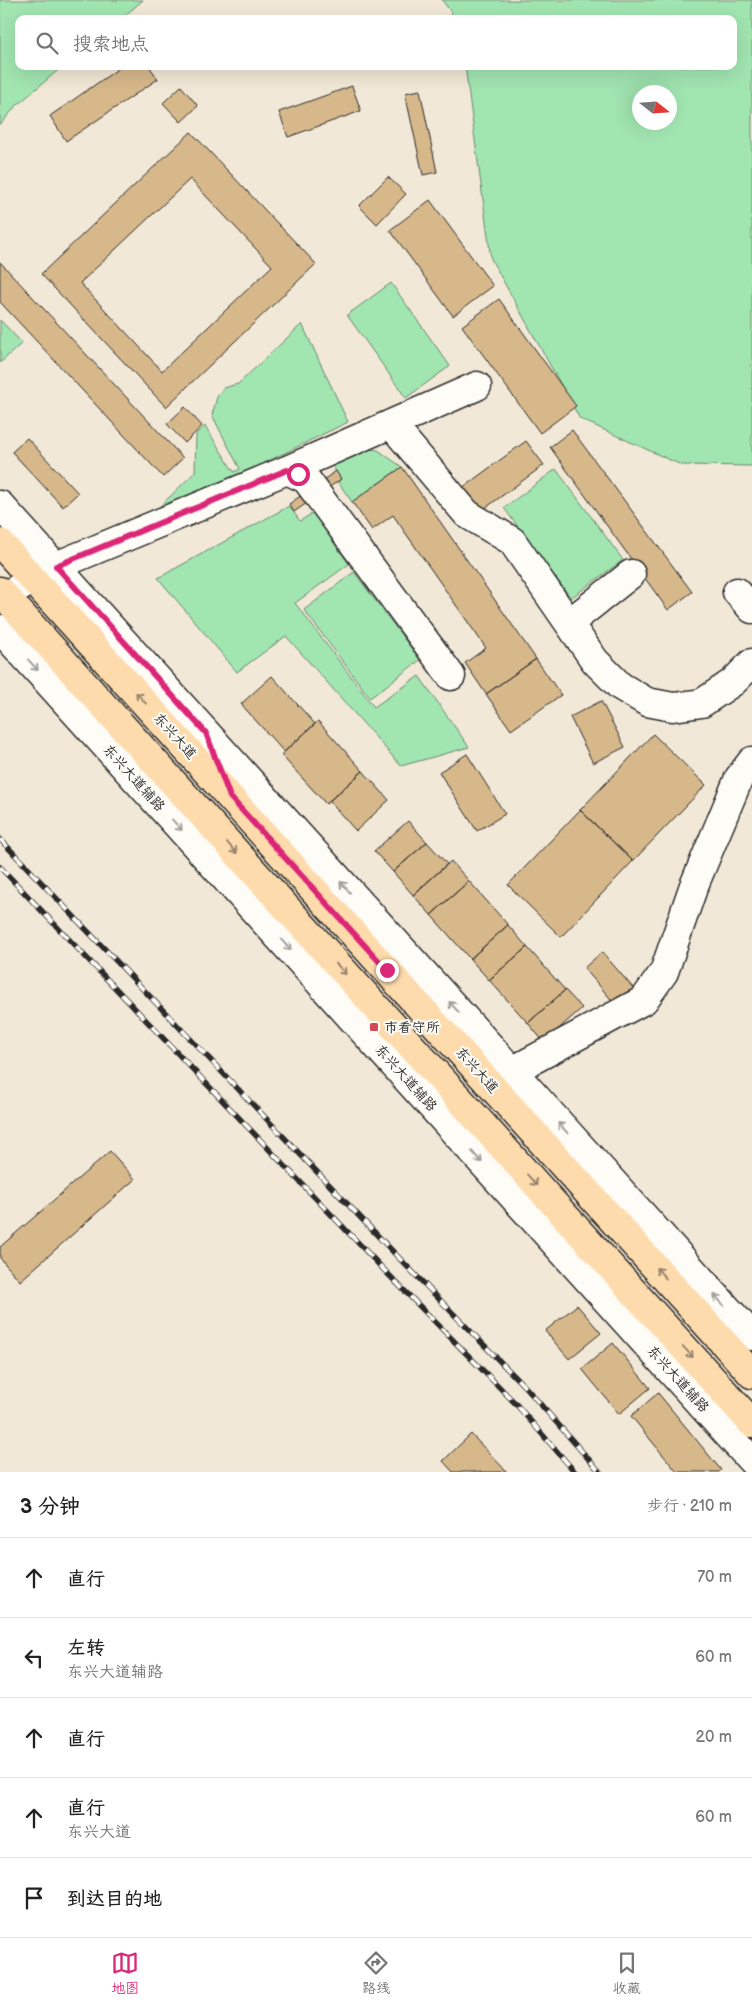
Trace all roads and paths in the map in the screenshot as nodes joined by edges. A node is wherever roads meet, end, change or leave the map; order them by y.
1 (477, 386) dead end
2 (391, 424) junction
3 (287, 470) junction
4 (0, 505) edge
5 (0, 543) edge
6 (45, 573) junction
7 (630, 574) dead end
8 (2, 594) edge
9 (569, 623) junction
10 (0, 629) edge
11 (752, 663) edge
12 (451, 676) dead end
13 (206, 733) junction
14 (752, 761) edge
15 (152, 778) junction
16 (230, 797) junction
17 (325, 902) junction
18 (385, 930) junction
19 (512, 1071) junction
20 (435, 1072) junction
21 (450, 1126) junction
22 (582, 1148) junction
23 (594, 1200) junction
24 (647, 1306) junction
25 (752, 1336) edge
26 (666, 1366) junction
27 (752, 1374) edge
28 (752, 1423) edge
29 (752, 1461) edge

1 - 2 street
2 - 3 street
2 - 9 street
3 - 6 street
3 - 12 street
4 - 6 street
5 - 6 main road, 东兴大道
6 - 8 street
6 - 13 street
16 -> 6 main road, 东兴大道
7 - 9 street
8 - 15 main road
9 - 11 street
10 -> 15 street, 东兴大道辅路
13 - 16 street
18 -> 13 street
14 - 19 street
15 -> 20 main road
15 -> 21 street, 东兴大道辅路
16 - 17 main road, 东兴大道
17 - 18 street
17 - 23 main road, 东兴大道
19 -> 18 street
22 -> 19 street
20 - 21 street
20 -> 24 main road
21 -> 26 street, 东兴大道辅路
22 - 23 street
25 -> 22 street
27 -> 23 main road, 东兴大道
24 - 26 street
24 -> 28 main road
26 - 29 street, 东兴大道辅路

